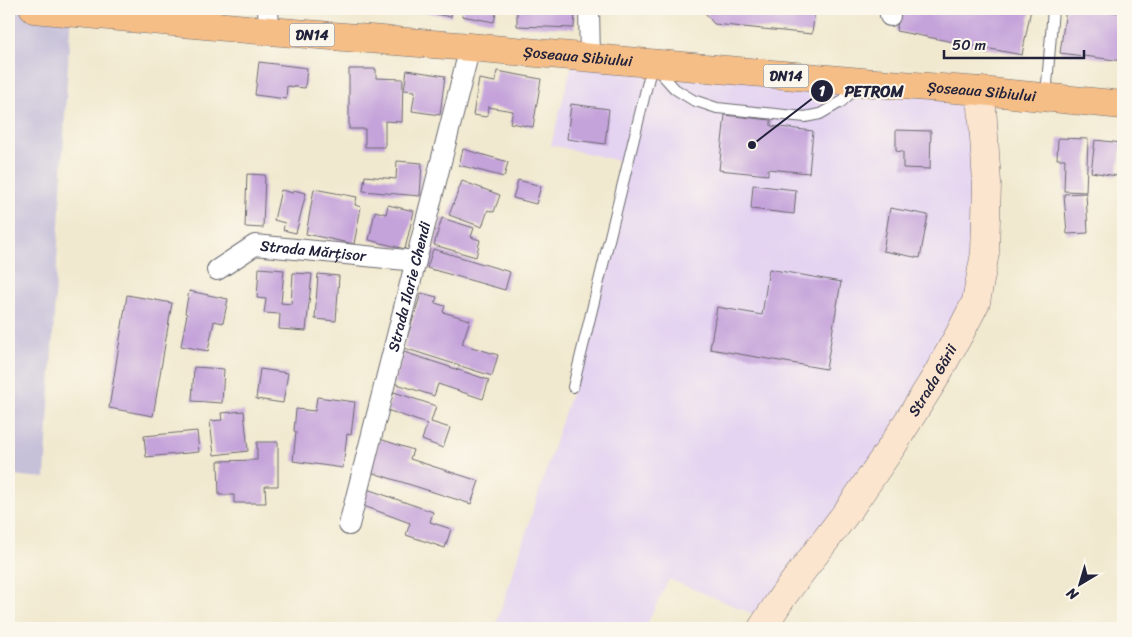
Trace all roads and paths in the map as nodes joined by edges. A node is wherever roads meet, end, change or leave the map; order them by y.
1 (34, 9) edge
2 (589, 9) edge
3 (1053, 9) edge
4 (269, 20) edge
5 (470, 48) junction
6 (590, 58) junction
7 (652, 64) junction
8 (862, 82) junction
9 (981, 91) junction
10 (1046, 98) junction
11 (1123, 105) edge
12 (416, 261) junction
13 (217, 270) dead end
14 (573, 387) dead end
15 (349, 525) dead end
16 (762, 628) edge

1 - 4 main road, Șoseaua Sibiului / DN14
2 - 6 street
3 - 10 lane
4 - 5 main road, Șoseaua Sibiului / DN14
5 - 6 main road, Șoseaua Sibiului / DN14
5 - 12 street, Strada Ilarie Chendi
6 - 7 main road, Șoseaua Sibiului / DN14
7 - 8 main road, Șoseaua Sibiului / DN14
7 - 8 lane
7 - 14 lane
8 - 9 main road, Șoseaua Sibiului / DN14
9 - 10 main road, Șoseaua Sibiului / DN14
9 - 16 main road, Strada Gării
10 - 11 main road, Șoseaua Sibiului / DN14
12 - 13 street, Strada Mărțisor
12 - 15 street, Strada Ilarie Chendi

